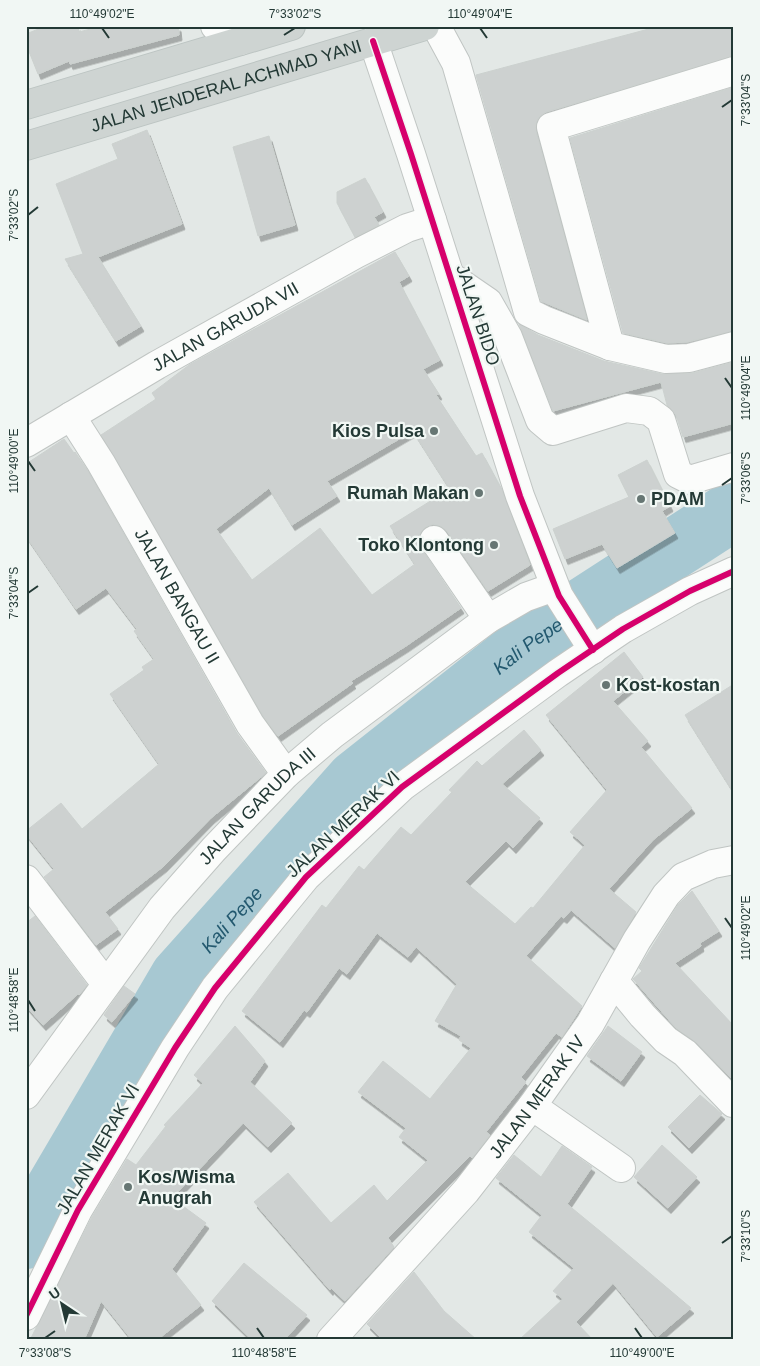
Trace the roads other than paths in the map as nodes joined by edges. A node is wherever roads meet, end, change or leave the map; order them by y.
1 (215, 26) edge
2 (291, 26) edge
3 (425, 26) edge
4 (436, 26) edge
5 (240, 41) junction
6 (373, 41) junction
7 (734, 71) edge
8 (26, 105) edge
9 (26, 146) edge
10 (432, 220) junction
11 (450, 276) junction
12 (610, 346) junction
13 (734, 346) edge
14 (71, 416) junction
15 (26, 443) edge
16 (733, 467) edge
17 (434, 540) dead end
18 (734, 571) edge
19 (559, 596) junction
20 (488, 619) junction
21 (587, 640) junction
22 (286, 774) junction
23 (734, 860) edge
24 (31, 893) edge
25 (614, 981) junction
26 (106, 984) junction
27 (26, 1095) edge
28 (733, 1103) edge
29 (532, 1106) junction
30 (621, 1168) dead end
31 (26, 1316) edge
32 (331, 1340) edge

1 - 5 street
2 - 5 main road
3 - 6 main road, JALAN JENDERAL ACHMAD YANI
4 - 12 street
5 - 8 main road
6 - 9 main road, JALAN JENDERAL ACHMAD YANI
6 - 10 street, JALAN BIDO
7 - 12 street
10 - 11 street, JALAN BIDO
10 - 14 street, JALAN GARUDA VII
11 - 16 street
11 - 19 street, JALAN BIDO
12 - 13 street
14 - 15 street, JALAN GARUDA VII
14 - 22 street, JALAN BANGAU II
17 - 20 street
18 - 21 street, JALAN MERAK VI
19 - 20 street, JALAN GARUDA III
19 - 21 street, JALAN BIDO
20 - 22 street, JALAN GARUDA III
21 - 31 street, JALAN MERAK VI
22 - 26 street, JALAN GARUDA III
23 - 25 street, JALAN MERAK IV
24 - 26 street
25 - 28 street
25 - 29 street, JALAN MERAK IV
26 - 27 street, JALAN GARUDA III
29 - 30 street
29 - 32 street, JALAN MERAK IV

